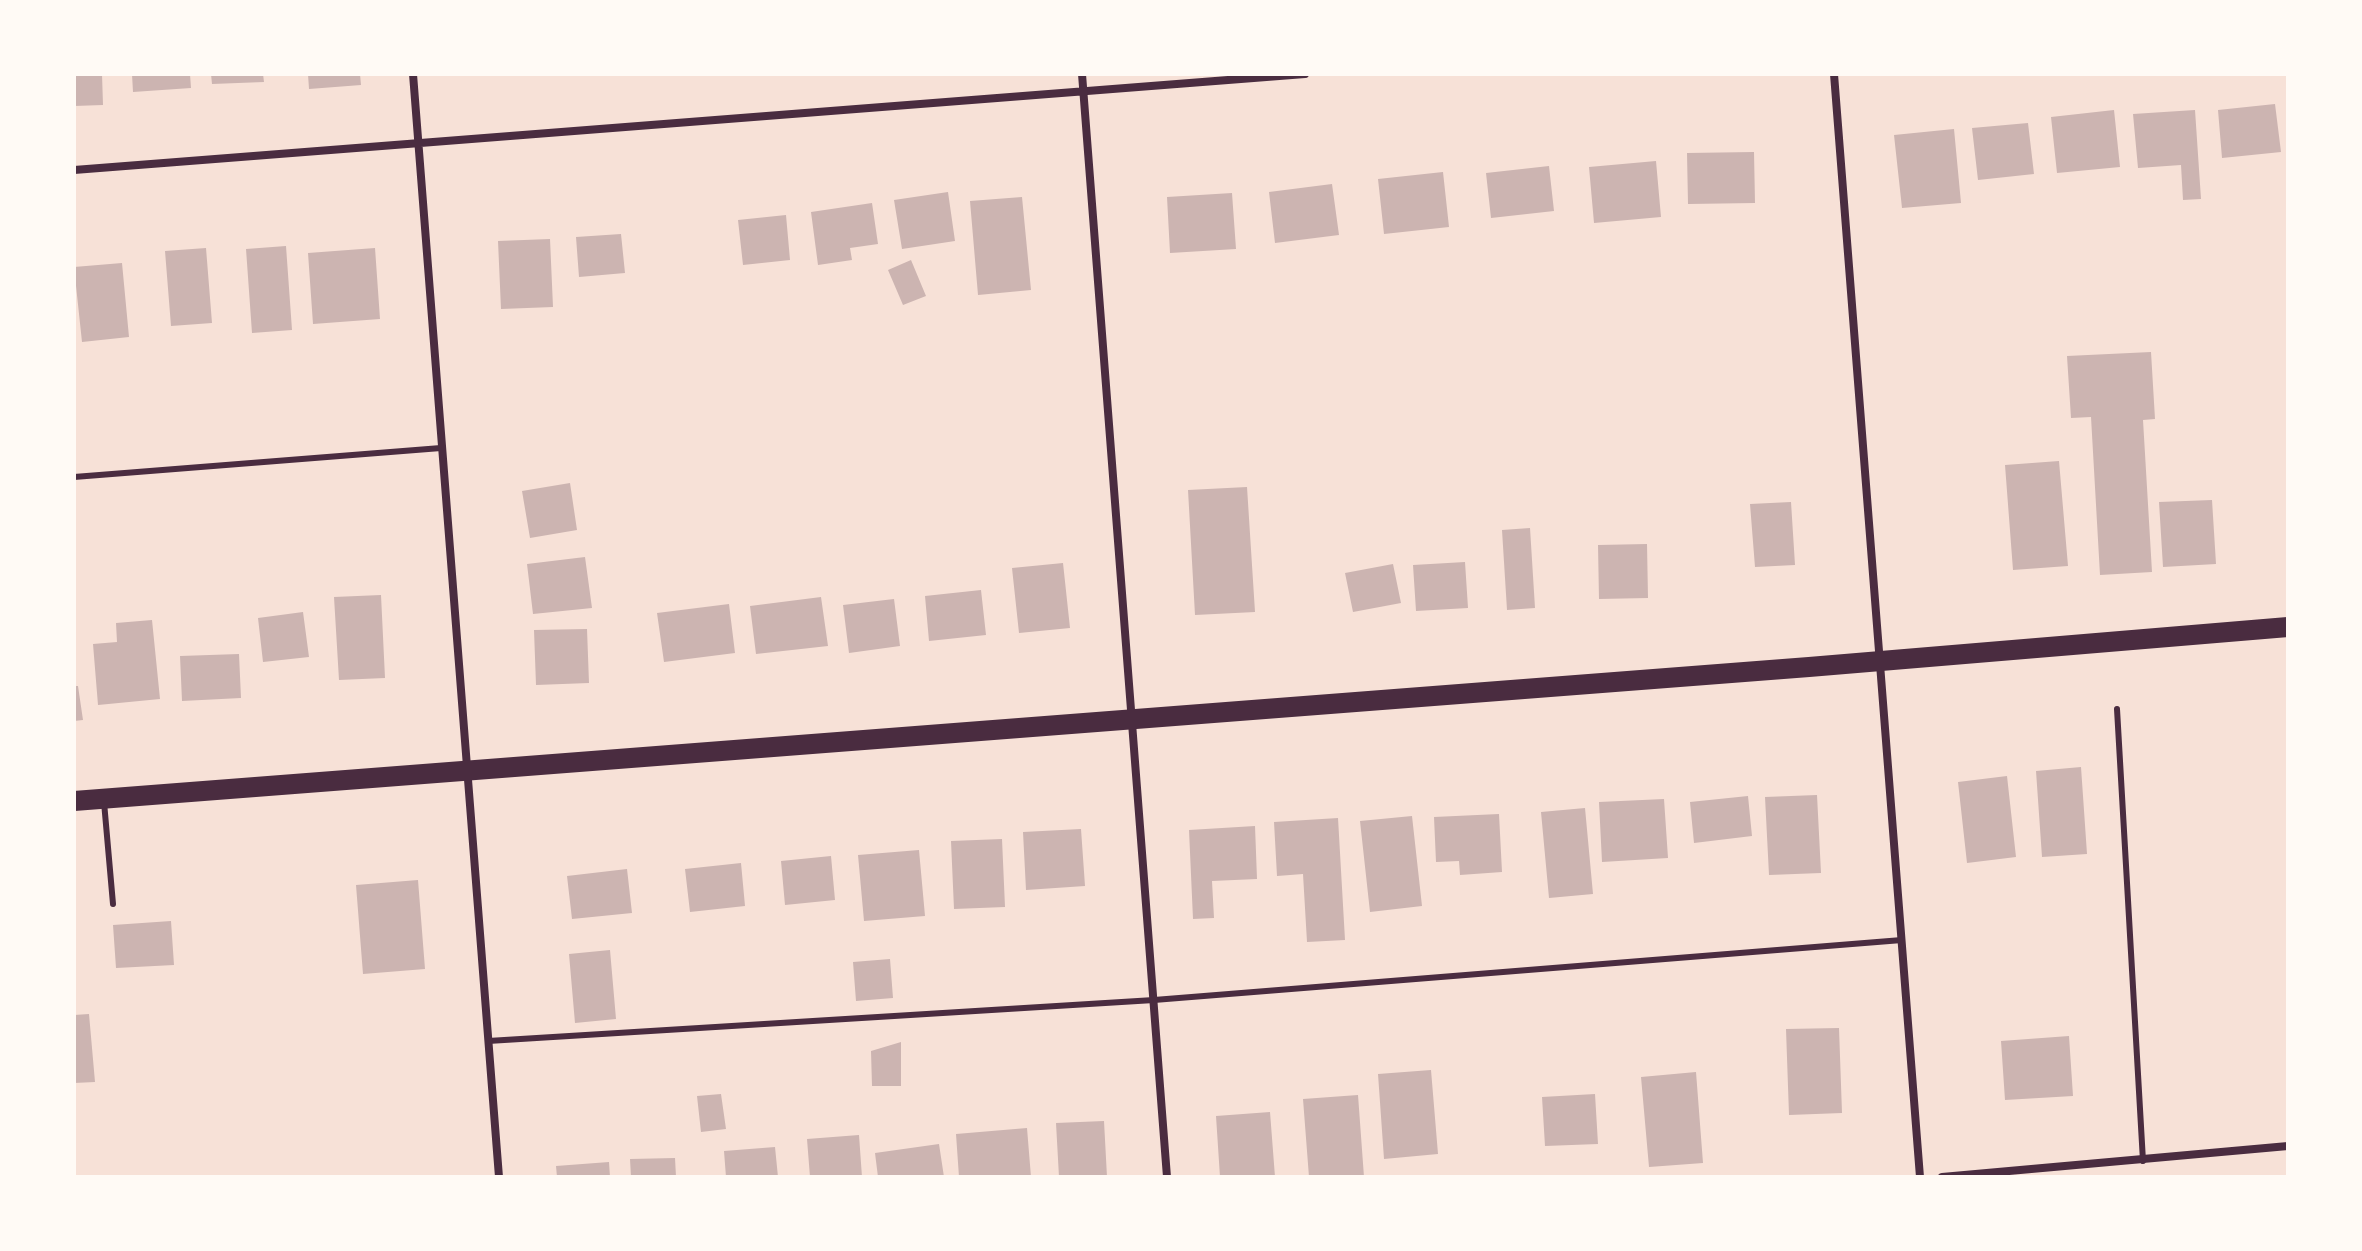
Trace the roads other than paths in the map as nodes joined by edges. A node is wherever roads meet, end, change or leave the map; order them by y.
1 (413, 74) edge
2 (1082, 74) edge
3 (1305, 74) edge
4 (1834, 74) edge
5 (1083, 91) junction
6 (418, 143) junction
7 (74, 170) edge
8 (441, 448) junction
9 (74, 477) edge
10 (2288, 627) edge
11 (1881, 661) junction
12 (2117, 709) dead end
13 (1132, 719) junction
14 (466, 770) junction
15 (104, 798) junction
16 (74, 801) edge
17 (113, 904) dead end
18 (1902, 940) junction
19 (1154, 1000) junction
20 (488, 1041) junction
21 (2288, 1146) edge
22 (2143, 1161) junction
23 (499, 1177) edge
24 (1167, 1177) edge
25 (1920, 1177) edge
26 (1942, 1177) edge

1 - 6 street
2 - 5 street
3 - 5 street
4 - 11 street
5 - 6 street
5 - 13 street
6 - 7 street
6 - 8 street
8 - 9 lane
8 - 14 street
10 - 11 main road
11 - 13 main road
11 - 18 street
12 - 22 lane
13 - 14 main road
13 - 19 street
14 - 15 main road
14 - 20 street
15 - 16 main road
15 - 17 lane
18 - 19 lane
18 - 25 street
19 - 20 lane
19 - 24 street
20 - 23 street
21 - 22 street
22 - 26 street

